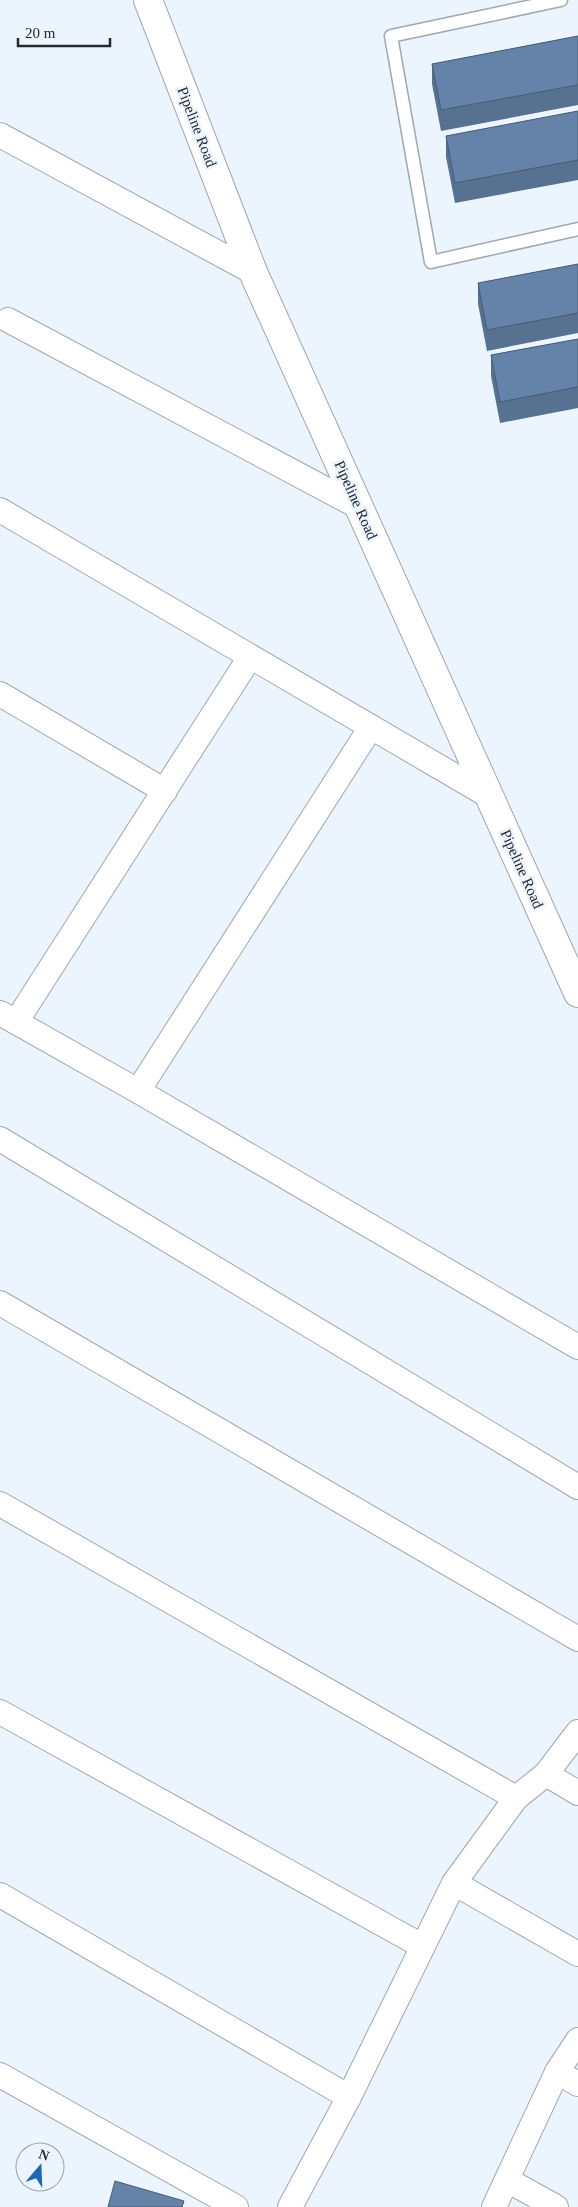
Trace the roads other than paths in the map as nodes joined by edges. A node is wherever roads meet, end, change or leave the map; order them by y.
1 (148, 0) edge
2 (561, 0) edge
3 (0, 136) edge
4 (578, 229) edge
5 (253, 272) junction
6 (8, 320) dead end
7 (359, 507) junction
8 (0, 510) edge
9 (250, 657) junction
10 (0, 694) edge
11 (371, 727) junction
12 (165, 791) junction
13 (489, 796) junction
14 (578, 993) edge
15 (8, 1018) edge
16 (138, 1091) junction
17 (0, 1139) edge
18 (0, 1303) edge
19 (578, 1347) edge
20 (578, 1487) edge
21 (0, 1504) edge
22 (578, 1639) edge
23 (0, 1712) edge
24 (578, 1732) edge
25 (546, 1774) junction
26 (578, 1793) edge
27 (516, 1798) junction
28 (454, 1883) junction
29 (0, 1894) edge
30 (422, 1946) junction
31 (578, 1954) edge
32 (578, 2040) edge
33 (557, 2072) junction
34 (0, 2075) edge
35 (578, 2084) edge
36 (349, 2097) junction
37 (507, 2180) junction
38 (236, 2207) edge
39 (290, 2207) edge
40 (494, 2207) edge
41 (556, 2207) edge

1 - 5 street, Pipeline Road
2 - 4 lane
3 - 5 street
5 - 7 street, Pipeline Road
6 - 7 street
7 - 13 street, Pipeline Road
8 - 9 street
9 - 11 street
9 - 12 street
10 - 12 street
11 - 13 street
11 - 16 street
12 - 15 street
13 - 14 street, Pipeline Road
15 - 16 street
16 - 19 street
17 - 20 street
18 - 22 street
21 - 27 street
23 - 30 street
24 - 25 street
25 - 26 street
25 - 27 street
27 - 28 street
28 - 30 street
28 - 31 street
29 - 36 street
30 - 36 street
32 - 33 street
33 - 35 street
33 - 37 street
34 - 38 street
36 - 39 street
37 - 40 street
37 - 41 street

